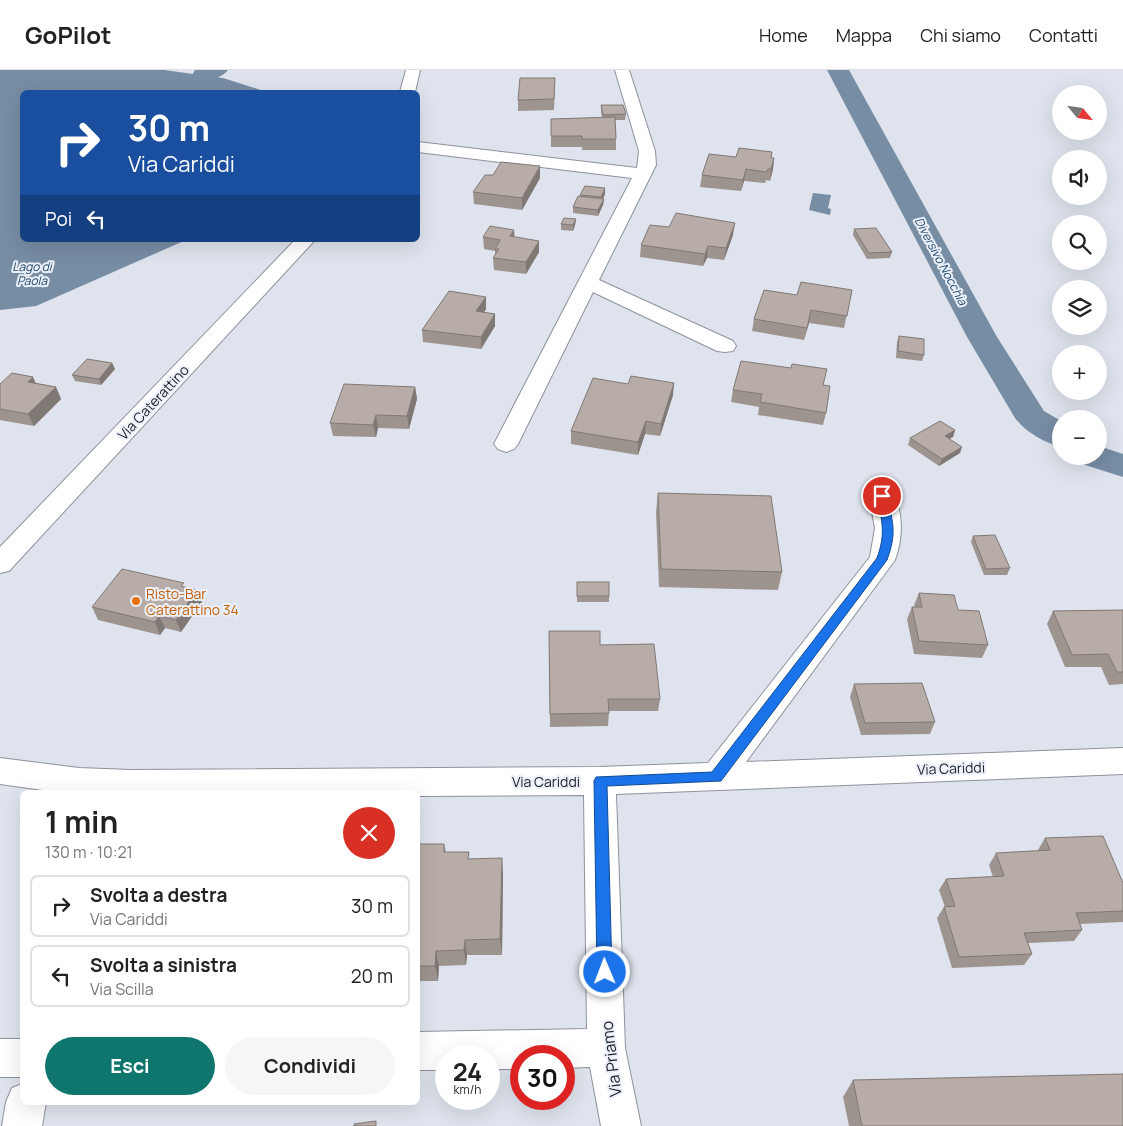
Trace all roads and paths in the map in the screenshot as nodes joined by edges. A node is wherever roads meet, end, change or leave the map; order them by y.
1 (413, 70) edge
2 (622, 70) edge
3 (408, 90) edge
4 (420, 147) edge
5 (643, 174) junction
6 (304, 242) edge
7 (587, 282) junction
8 (725, 346) dead end
9 (506, 444) dead end
10 (882, 496) dead end
11 (0, 564) edge
12 (1123, 761) edge
13 (0, 771) edge
14 (716, 777) junction
15 (600, 781) junction
16 (606, 1048) junction
17 (420, 1051) edge
18 (0, 1058) edge
19 (20, 1058) edge
20 (26, 1105) edge
21 (22, 1126) edge
22 (620, 1126) edge

1 - 3 street
2 - 5 street
4 - 5 street
5 - 7 street
6 - 11 street, Via Caterattino
7 - 8 street
7 - 9 street
10 - 14 street
12 - 14 street, Via Cariddi
13 - 15 street, Via Cariddi
14 - 15 street, Via Cariddi
15 - 16 street, Via Priamo
16 - 17 street
16 - 22 street, Via Priamo
18 - 19 street
20 - 21 street

